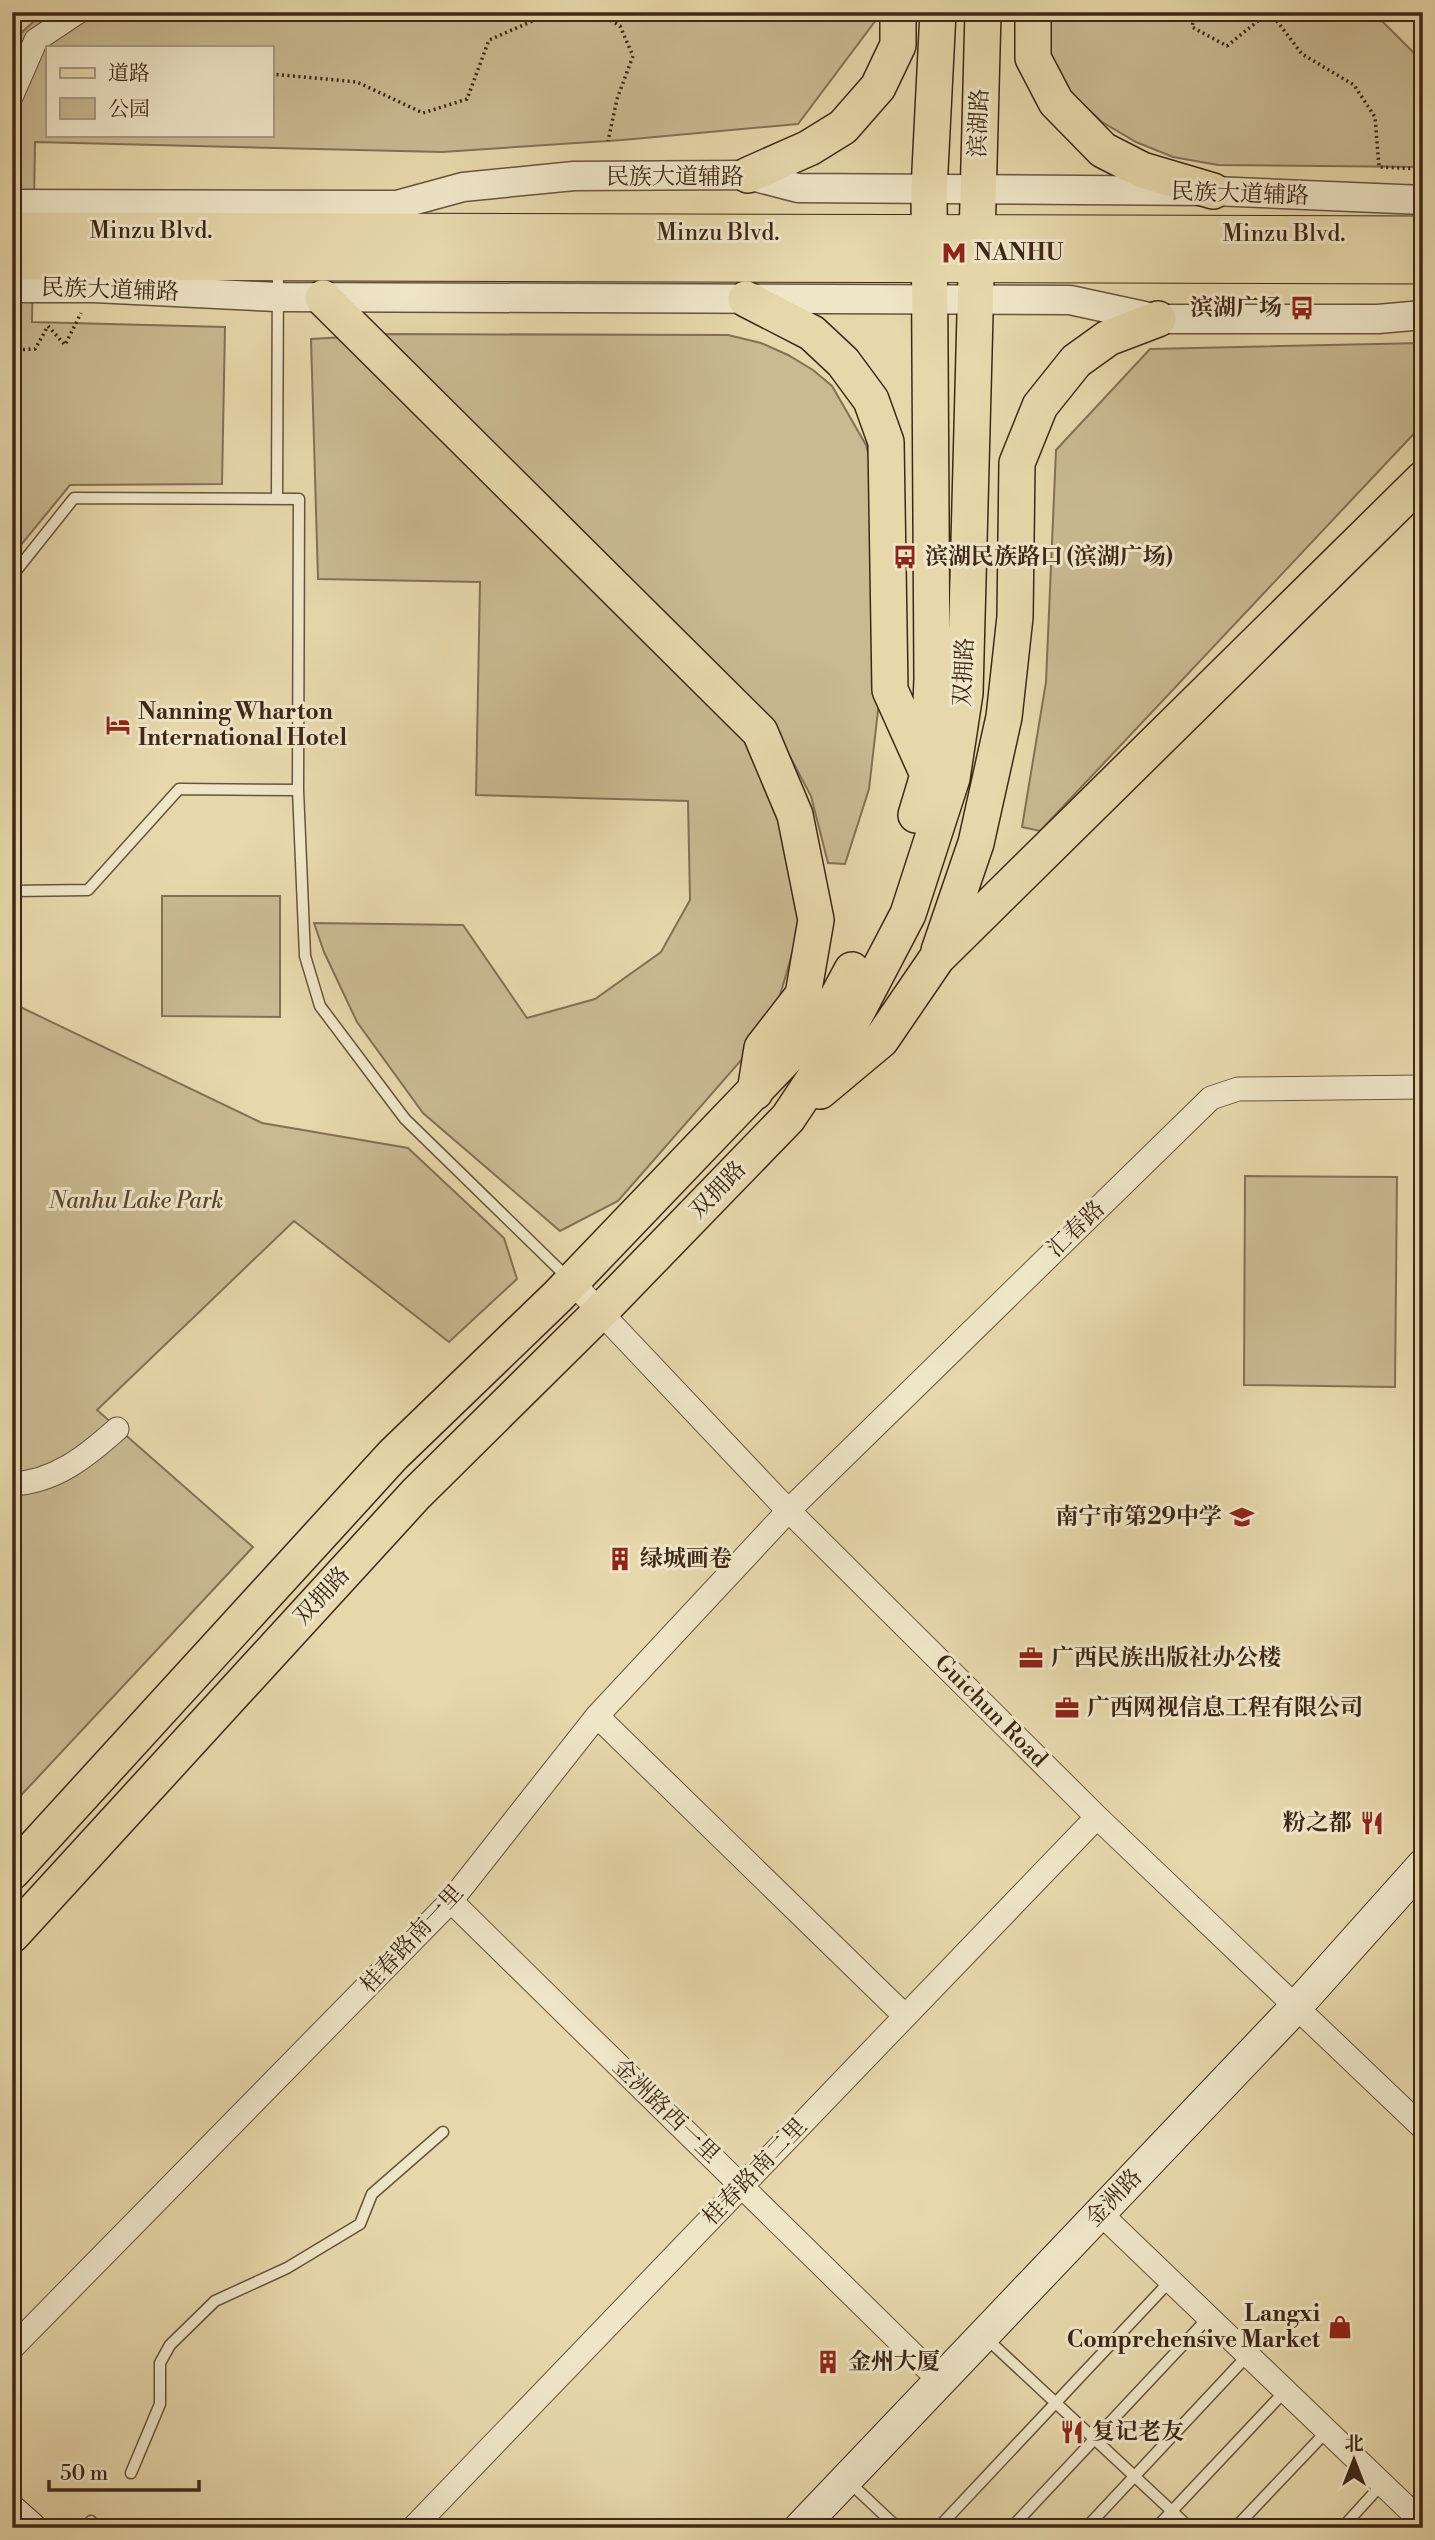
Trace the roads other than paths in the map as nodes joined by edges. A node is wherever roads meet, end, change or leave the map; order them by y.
1 (78, 12) edge
2 (898, 12) edge
3 (938, 12) edge
4 (983, 12) edge
5 (1033, 12) edge
6 (12, 95) edge
7 (748, 175) junction
8 (929, 190) junction
9 (977, 191) junction
10 (1213, 191) junction
11 (1423, 200) edge
12 (1423, 235) edge
13 (21, 246) edge
14 (929, 248) junction
15 (975, 248) junction
16 (1423, 265) edge
17 (277, 279) junction
18 (323, 298) junction
19 (746, 299) junction
20 (929, 299) junction
21 (974, 299) junction
22 (1423, 315) edge
23 (1158, 319) junction
24 (1423, 479) edge
25 (277, 496) junction
26 (12, 576) edge
27 (928, 775) junction
28 (298, 790) junction
29 (12, 891) edge
30 (937, 958) junction
31 (1423, 1087) edge
32 (755, 1092) junction
33 (788, 1118) junction
34 (572, 1282) junction
35 (600, 1312) junction
36 (117, 1429) dead end
37 (12, 1484) edge
38 (789, 1510) junction
39 (597, 1716) junction
40 (1097, 1816) junction
41 (1423, 1865) edge
42 (12, 1872) edge
43 (451, 1901) junction
44 (12, 1935) edge
45 (1296, 2007) junction
46 (905, 2016) junction
47 (1423, 2128) edge
48 (443, 2133) dead end
49 (741, 2186) junction
50 (1100, 2213) junction
51 (1171, 2280) junction
52 (1209, 2317) junction
53 (983, 2335) junction
54 (12, 2348) edge
55 (1248, 2355) junction
56 (940, 2381) junction
57 (1285, 2390) junction
58 (1056, 2403) junction
59 (1327, 2431) junction
60 (1094, 2438) junction
61 (131, 2473) dead end
62 (1135, 2476) junction
63 (846, 2479) junction
64 (1382, 2484) junction
65 (1418, 2509) edge
66 (1172, 2511) junction
67 (12, 2512) edge
68 (887, 2518) junction
69 (30, 2528) edge
70 (413, 2528) edge
71 (800, 2528) edge
72 (878, 2528) edge
73 (898, 2528) edge
74 (938, 2528) edge
75 (1011, 2528) edge
76 (1086, 2528) edge
77 (1156, 2528) edge
78 (1190, 2528) edge
79 (1235, 2528) edge
80 (1342, 2528) edge

1 - 6 street
2 - 7 main road
3 - 8 main road, 滨湖路
4 - 9 main road, 滨湖路
5 - 10 main road
7 - 8 street, 民族大道辅路
7 - 13 street, 民族大道辅路
8 - 9 street, 民族大道辅路
8 - 14 main road, 滨湖路
9 - 10 street, 民族大道辅路
9 - 15 main road, 滨湖路
10 - 11 street, 民族大道辅路
12 - 15 highway, Minzu Blvd.
13 - 14 highway, Minzu Blvd.
13 - 17 highway, Minzu Blvd.
13 - 17 street, 民族大道辅路
14 - 15 highway, Minzu Blvd.
14 - 17 highway, Minzu Blvd.
14 - 20 main road, 双拥路
15 - 16 highway, Minzu Blvd.
15 - 21 main road, 双拥路
17 - 18 street, 民族大道辅路
17 - 25 lane
18 - 19 street, 民族大道辅路
18 - 32 main road
19 - 20 street, 民族大道辅路
19 - 27 main road
20 - 21 street, 民族大道辅路
20 - 27 main road, 双拥路
21 - 23 street, 民族大道辅路
21 - 33 main road, 双拥路
22 - 23 street, 民族大道辅路
23 - 30 main road
24 - 30 main road
25 - 26 lane
25 - 28 lane
27 - 32 main road, 双拥路
28 - 29 lane
28 - 34 lane
30 - 33 main road
31 - 38 street, 汇春路
32 - 34 main road, 双拥路
33 - 35 main road, 双拥路
34 - 35 street, Guichun Road
34 - 42 main road, 双拥路
35 - 38 street, Guichun Road
35 - 44 main road, 双拥路
36 - 37 street
38 - 39 street, 桂春路南一里
38 - 40 street, Guichun Road
39 - 43 street, 桂春路南一里
39 - 46 street
40 - 45 street, Guichun Road
40 - 46 street, 桂春路南二里
41 - 45 main road, 金洲路
43 - 49 street, 金洲路西一里
43 - 54 street, 桂春路南一里
45 - 47 street, Guichun Road
45 - 50 main road, 金洲路
46 - 49 street, 桂春路南二里
48 - 61 lane
49 - 56 street, 金洲路西一里
49 - 70 street, 桂春路南二里
50 - 51 street
50 - 53 main road, 金洲路
51 - 52 street
51 - 58 lane
52 - 55 street
52 - 60 lane
53 - 56 main road, 金洲路
53 - 58 lane
55 - 57 street
55 - 62 lane
56 - 63 main road, 金洲路
57 - 59 street
57 - 66 lane
58 - 60 lane
58 - 74 lane
59 - 64 street
59 - 79 lane
60 - 62 lane
60 - 75 lane
62 - 66 lane
62 - 76 lane
63 - 68 lane
63 - 71 main road, 金洲路
64 - 65 street
64 - 80 lane
66 - 77 lane
66 - 78 lane
67 - 69 main road
68 - 72 lane
68 - 73 lane

